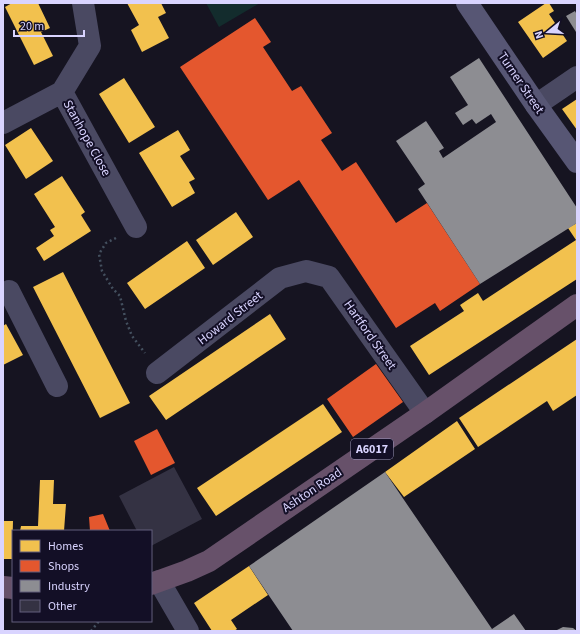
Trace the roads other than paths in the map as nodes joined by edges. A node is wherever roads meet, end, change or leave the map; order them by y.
1 (83, 3) edge
2 (467, 3) edge
3 (577, 77) edge
4 (62, 92) junction
5 (536, 105) junction
6 (3, 123) edge
7 (577, 162) edge
8 (136, 227) road end
9 (306, 271) joint
10 (3, 294) edge
11 (577, 305) edge
12 (157, 373) road end
13 (57, 386) dead end
14 (425, 413) junction
15 (155, 582) edge
16 (188, 631) edge

1 - 4 street, Stanhope Close
2 - 5 street, Turner Street
3 - 5 street
4 - 6 street
4 - 8 street, Stanhope Close
5 - 7 street, Turner Street
9 - 12 street, Howard Street
9 - 14 street, Hartford Street
10 - 13 street
11 - 14 highway, Ashton Road / A6017
14 - 15 highway, Ashton Road / A6017
15 - 16 street

